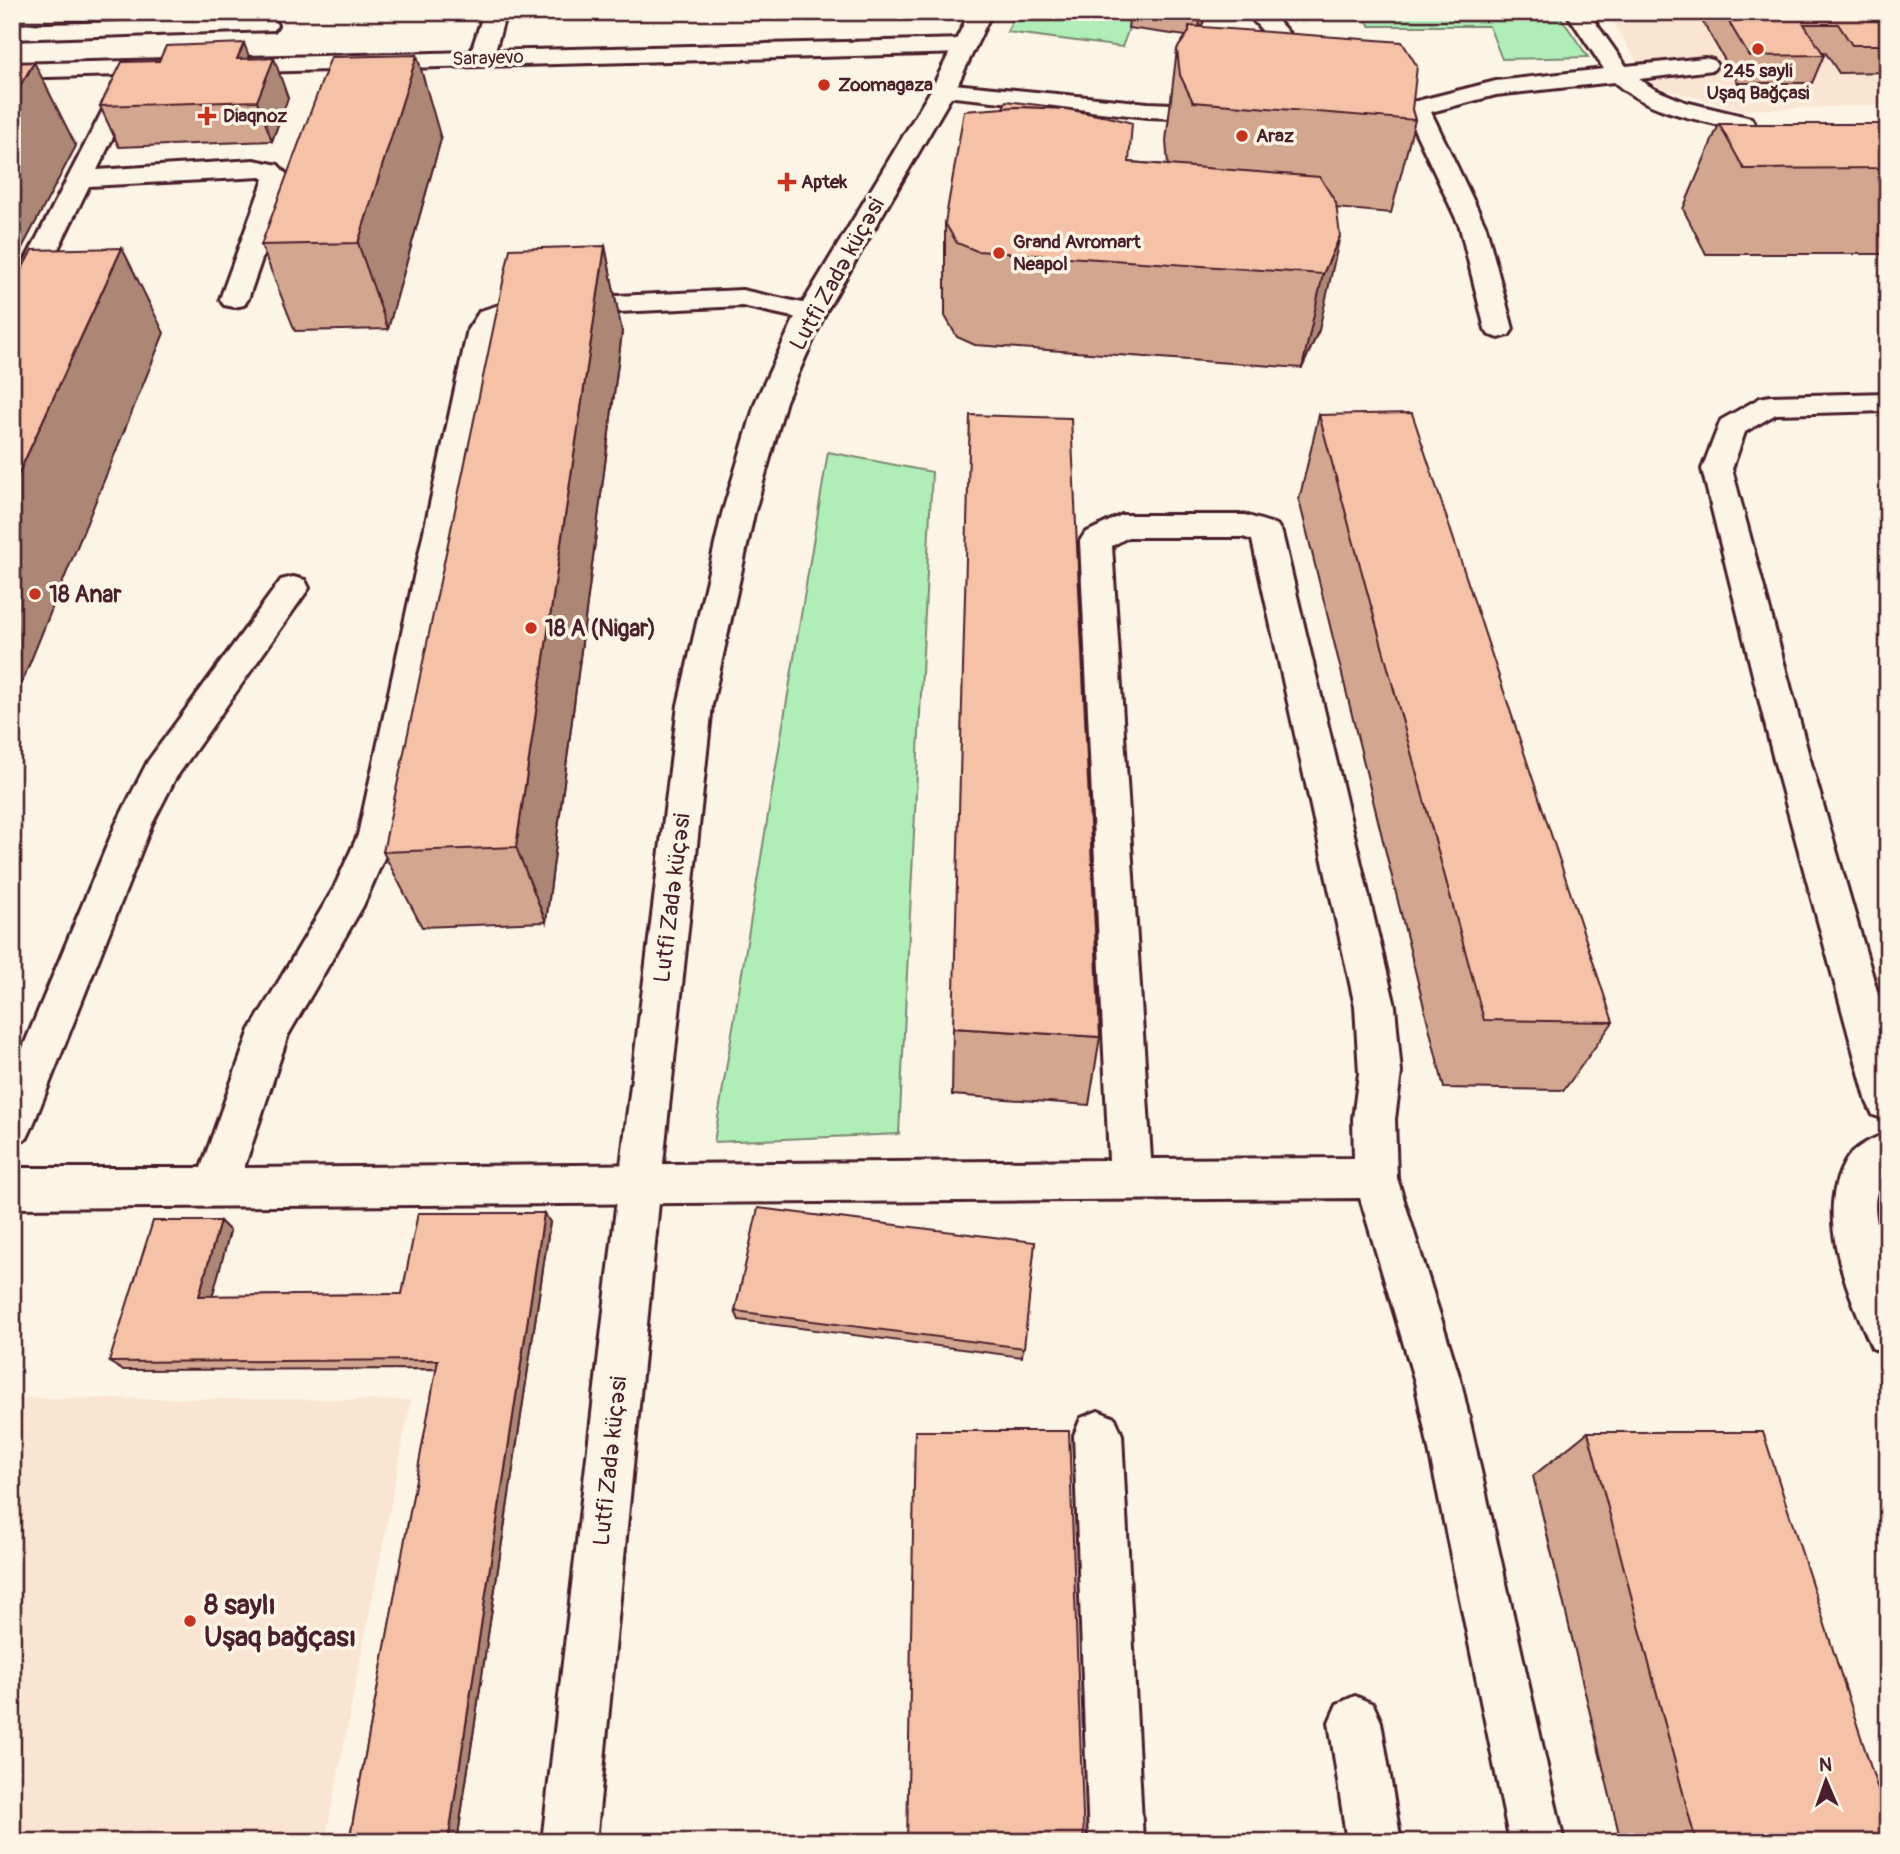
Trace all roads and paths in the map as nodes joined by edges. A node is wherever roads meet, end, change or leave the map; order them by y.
1 (495, 12) edge
2 (1257, 12) edge
3 (1577, 12) edge
4 (268, 19) edge
5 (976, 21) edge
6 (12, 32) edge
7 (481, 59) junction
8 (248, 65) junction
9 (1705, 65) dead end
10 (136, 68) junction
11 (12, 71) edge
12 (1619, 74) junction
13 (1321, 82) edge
14 (943, 90) junction
15 (1417, 108) junction
16 (1341, 109) edge
17 (1240, 113) edge
18 (1742, 123) edge
19 (80, 178) junction
20 (234, 299) dead end
21 (811, 313) junction
22 (12, 314) edge
23 (1499, 330) dead end
24 (1888, 402) edge
25 (293, 588) dead end
26 (1888, 1102) edge
27 (12, 1125) edge
28 (1888, 1152) edge
29 (1376, 1178) junction
30 (1131, 1181) junction
31 (640, 1182) junction
32 (12, 1188) edge
33 (216, 1188) junction
34 (1888, 1332) edge
35 (1098, 1435) dead end
36 (1355, 1722) dead end
37 (569, 1842) edge
38 (1116, 1842) edge
39 (1374, 1842) edge
40 (1537, 1842) edge

1 - 7 main road
2 - 13 main road
3 - 12 main road
4 - 6 main road
4 - 8 main road
5 - 7 main road, Sarayevo
5 - 14 main road, Lutfi Zadə küçəsi
7 - 8 main road, Sarayevo
8 - 10 main road, Sarayevo
9 - 12 main road
10 - 11 main road, Sarayevo
10 - 19 main road
12 - 15 main road
12 - 18 main road
14 - 17 main road
14 - 21 main road, Lutfi Zadə küçəsi
15 - 16 main road
15 - 23 main road
19 - 20 main road
19 - 22 main road
21 - 31 main road, Lutfi Zadə küçəsi
21 - 33 main road
24 - 26 main road
25 - 27 main road
28 - 34 main road
29 - 30 main road
29 - 30 main road
29 - 40 main road
30 - 31 main road
31 - 33 main road
31 - 37 main road, Lutfi Zadə küçəsi
32 - 33 main road
35 - 38 main road
36 - 39 main road

